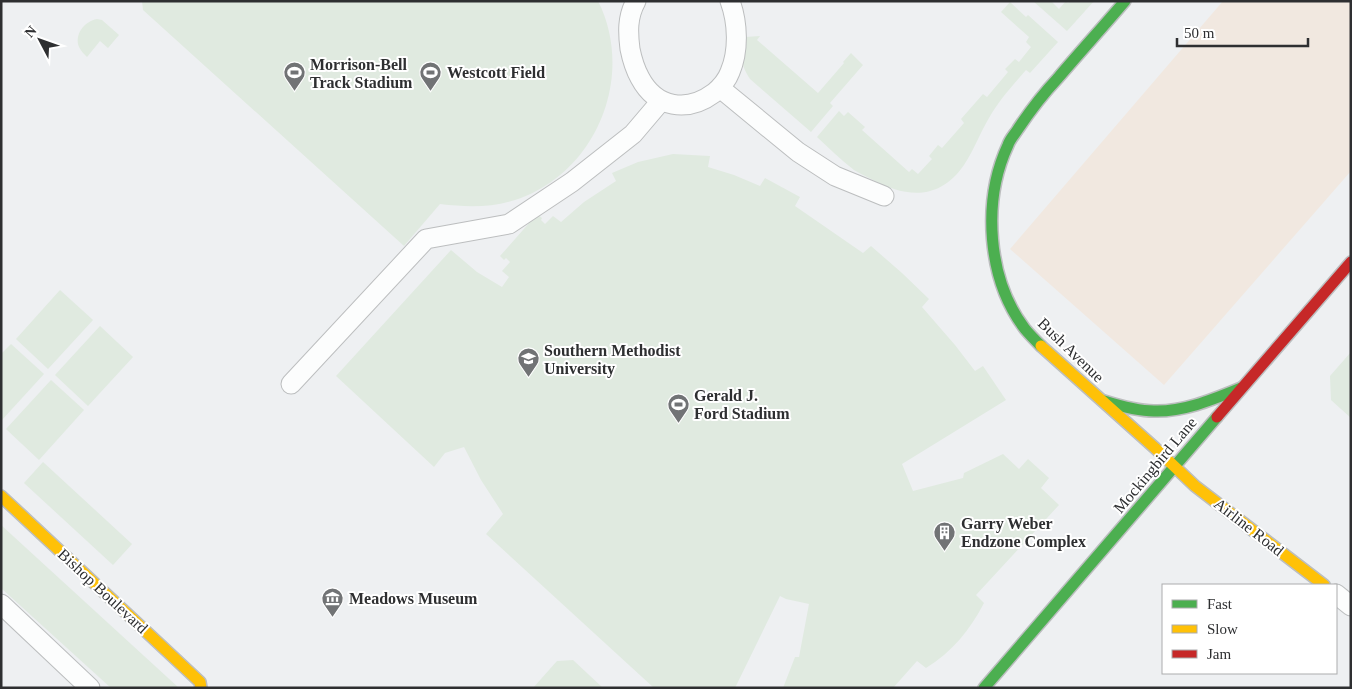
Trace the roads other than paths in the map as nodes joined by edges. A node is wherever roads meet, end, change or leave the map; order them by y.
1 (636, 1) edge
2 (730, 1) edge
3 (1125, 1) edge
4 (720, 88) junction
5 (661, 101) junction
6 (884, 196) dead end
7 (1351, 262) edge
8 (291, 384) dead end
9 (1242, 388) junction
10 (1098, 399) junction
11 (1175, 467) junction
12 (1, 496) edge
13 (1323, 584) edge
14 (1337, 595) edge
15 (1, 604) edge
16 (1351, 606) edge
17 (90, 688) edge
18 (201, 688) edge
19 (984, 688) edge

1 - 5 street
2 - 4 street
3 - 10 street, Bush Avenue
4 - 5 street
4 - 6 street
5 - 8 street
7 - 9 street, Mockingbird Lane
9 - 10 street
9 - 11 street, Mockingbird Lane
10 - 11 street, Bush Avenue
11 - 13 street, Airline Road
11 - 19 street, Mockingbird Lane
12 - 18 street, Bishop Boulevard
14 - 16 street
15 - 17 street

